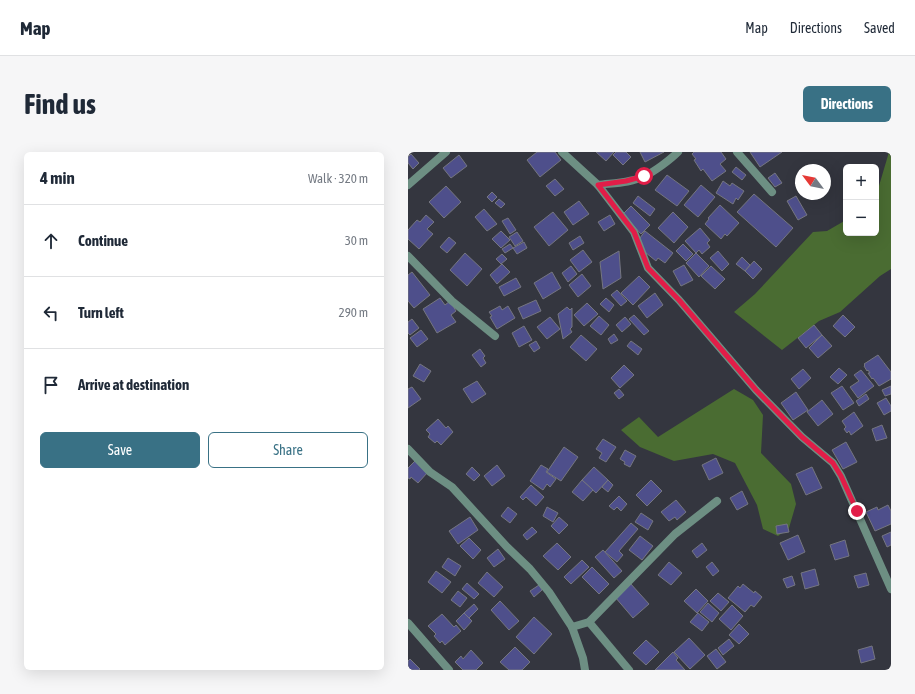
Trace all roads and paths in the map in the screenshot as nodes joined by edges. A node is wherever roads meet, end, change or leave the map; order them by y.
1 (446, 152) edge
2 (562, 152) edge
3 (678, 152) edge
4 (737, 152) edge
5 (410, 181) edge
6 (598, 185) junction
7 (772, 192) dead end
8 (408, 256) edge
9 (495, 336) dead end
10 (408, 449) edge
11 (717, 501) dead end
12 (891, 589) edge
13 (589, 622) junction
14 (408, 623) edge
15 (572, 627) junction
16 (449, 670) edge
17 (585, 670) edge
18 (629, 670) edge

1 - 5 street
2 - 6 street
3 - 6 street
4 - 7 street
6 - 12 street
8 - 9 street
10 - 15 street
11 - 13 street
13 - 15 street
13 - 18 street
14 - 16 street
15 - 17 street

